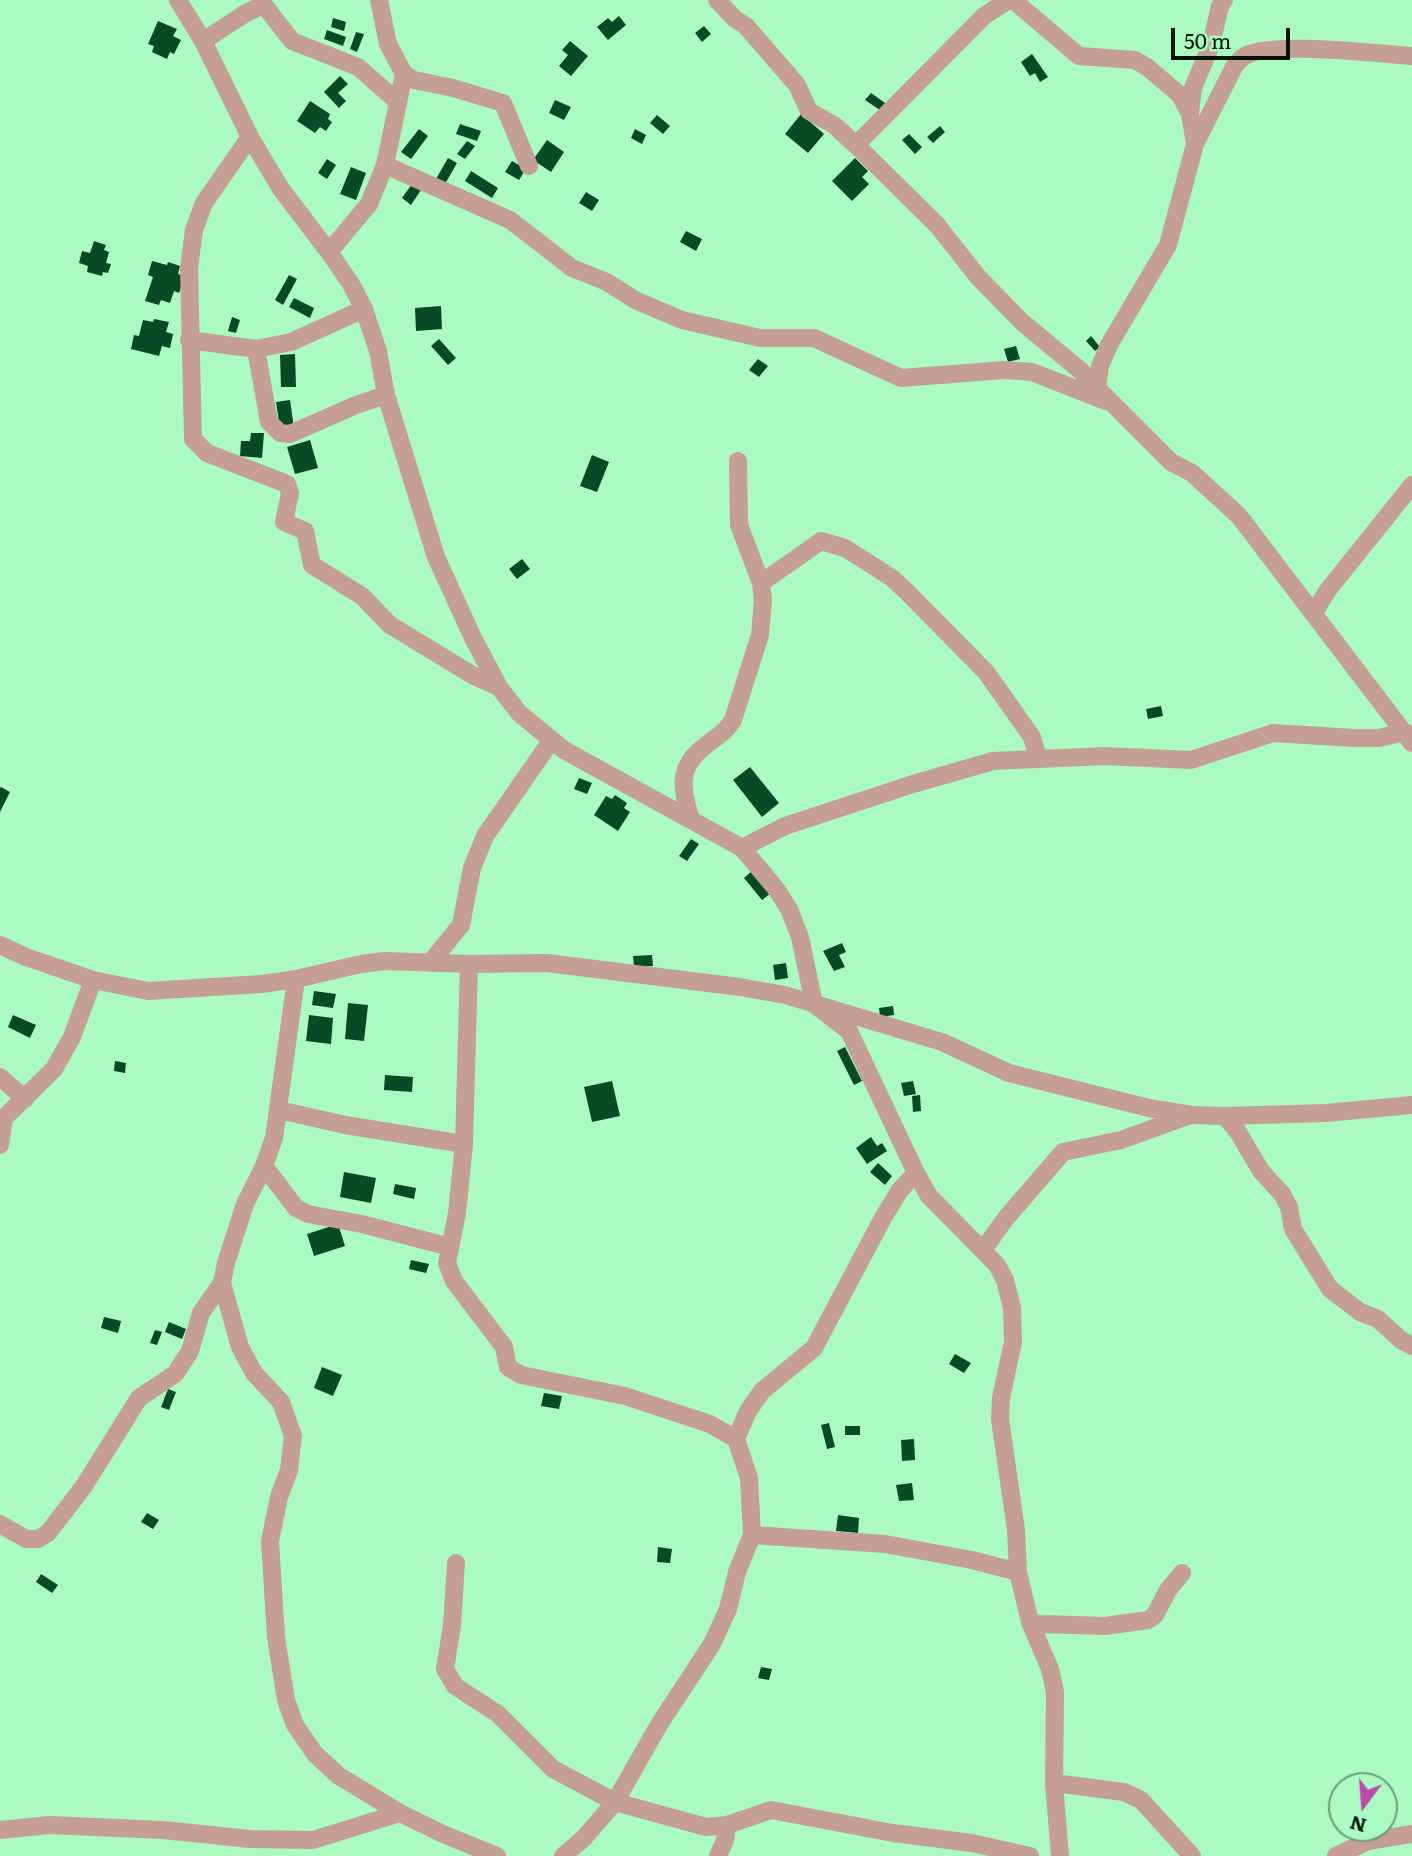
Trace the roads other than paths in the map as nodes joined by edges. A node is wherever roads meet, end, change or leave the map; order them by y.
1 (178, 0) edge
2 (379, 0) edge
3 (718, 0) edge
4 (1224, 0) edge
5 (262, 3) edge
6 (203, 41) junction
7 (1412, 56) edge
8 (404, 74) junction
9 (398, 102) junction
10 (1190, 114) junction
11 (250, 137) junction
12 (1195, 144) junction
13 (856, 145) junction
14 (385, 165) junction
15 (529, 166) dead end
16 (329, 252) junction
17 (364, 309) junction
18 (189, 340) junction
19 (256, 349) junction
20 (1097, 388) junction
21 (386, 395) junction
22 (1112, 404) junction
23 (738, 461) dead end
24 (1412, 485) edge
25 (761, 583) junction
26 (1313, 614) junction
27 (499, 687) junction
28 (1408, 738) edge
29 (551, 741) junction
30 (1038, 758) junction
31 (691, 820) junction
32 (742, 848) junction
33 (0, 945) edge
34 (430, 963) junction
35 (469, 964) junction
36 (296, 979) junction
37 (93, 980) junction
38 (814, 1004) junction
39 (0, 1077) edge
40 (25, 1099) junction
41 (1412, 1105) edge
42 (279, 1110) junction
43 (1192, 1115) junction
44 (1225, 1116) junction
45 (0, 1144) edge
46 (464, 1144) junction
47 (264, 1166) junction
48 (916, 1173) junction
49 (450, 1247) junction
50 (983, 1250) junction
51 (222, 1283) junction
52 (1412, 1346) edge
53 (736, 1439) junction
54 (0, 1524) edge
55 (752, 1535) junction
56 (456, 1563) dead end
57 (1018, 1572) junction
58 (1182, 1573) dead end
59 (1030, 1622) junction
60 (1054, 1783) junction
61 (615, 1802) junction
62 (400, 1813) junction
63 (727, 1825) junction
64 (0, 1830) edge
65 (1412, 1834) edge
66 (497, 1856) edge
67 (563, 1856) edge
68 (718, 1856) edge
69 (1030, 1856) edge
70 (1060, 1856) edge
71 (1192, 1856) edge
72 (1336, 1856) edge

1 - 6 street
2 - 8 street
3 - 13 street
4 - 10 street
5 - 6 street
5 - 9 street
6 - 11 street
7 - 12 street
8 - 9 street
8 - 15 street
9 - 14 street
10 - 12 street
10 - 13 street
11 - 16 street
11 - 18 street
12 - 20 street
13 - 20 street
14 - 16 street
14 - 22 street
16 - 17 street
17 - 19 street
17 - 21 street
18 - 19 street
18 - 27 street
19 - 21 street
20 - 22 street
21 - 27 street
22 - 26 street
23 - 25 street
24 - 26 street
25 - 30 street
25 - 31 street
26 - 28 street
27 - 29 street
28 - 30 street
29 - 31 street
29 - 34 street
30 - 32 street
31 - 32 street
32 - 38 street
33 - 37 street
34 - 35 street
34 - 36 street
35 - 38 street
35 - 46 street
36 - 37 street
36 - 42 street
37 - 40 street
38 - 43 street
38 - 48 street
39 - 40 street
40 - 45 street
41 - 44 street
42 - 46 street
42 - 47 street
43 - 44 street
43 - 50 street
44 - 52 street
46 - 49 street
47 - 49 street
47 - 51 street
48 - 50 street
48 - 53 street
49 - 53 street
50 - 57 street
51 - 54 street
51 - 62 street
53 - 55 street
55 - 57 street
55 - 61 street
56 - 61 street
57 - 59 street
58 - 59 street
59 - 60 street
60 - 70 street
60 - 71 street
61 - 63 street
61 - 67 street
62 - 64 street
62 - 66 street
63 - 68 street
63 - 69 street
65 - 72 street

